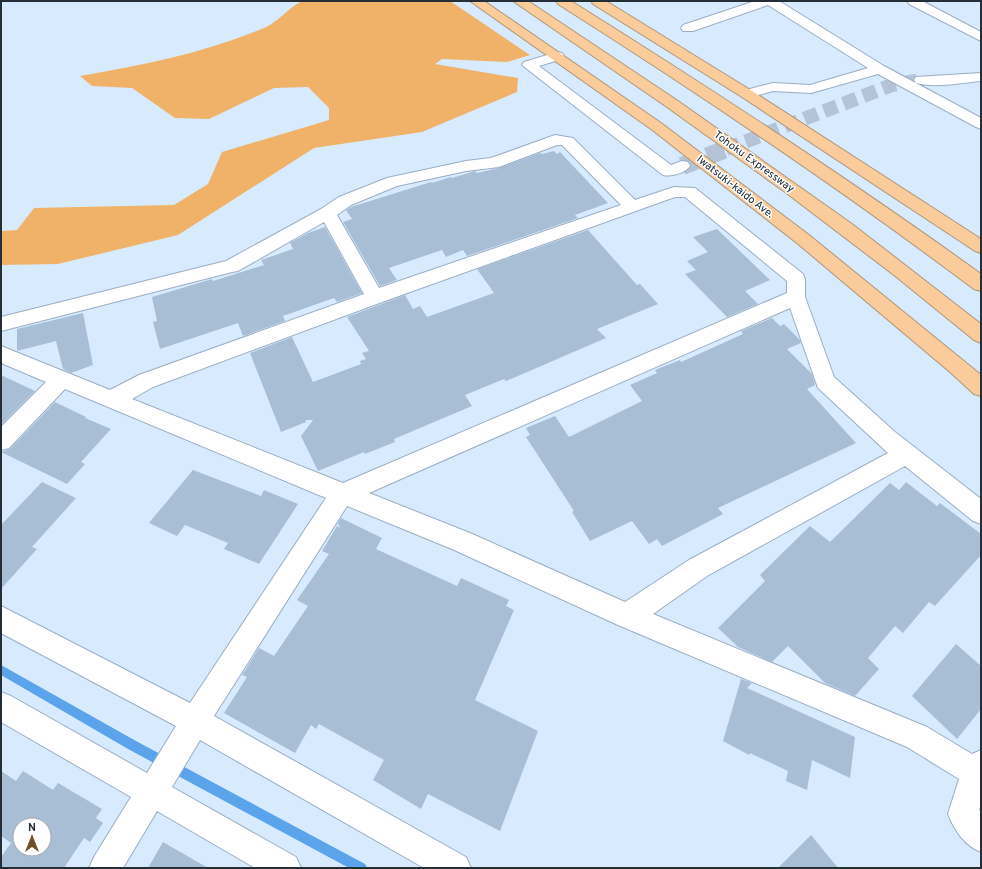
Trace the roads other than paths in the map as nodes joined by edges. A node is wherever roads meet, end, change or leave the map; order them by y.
1 (476, 1) edge
2 (519, 1) edge
3 (562, 1) edge
4 (597, 1) edge
5 (767, 1) edge
6 (770, 1) edge
7 (913, 1) edge
8 (688, 28) dead end
9 (981, 37) edge
10 (557, 56) junction
11 (879, 69) junction
12 (981, 77) edge
13 (921, 80) tunnel mouth
14 (747, 94) junction
15 (981, 124) edge
16 (682, 166) tunnel mouth
17 (632, 206) junction
18 (327, 213) junction
19 (981, 247) edge
20 (981, 284) edge
21 (375, 297) junction
22 (796, 297) junction
23 (1, 324) edge
24 (981, 335) edge
25 (1, 354) edge
26 (61, 380) junction
27 (981, 388) edge
28 (112, 400) junction
29 (1, 441) edge
30 (907, 454) junction
31 (342, 494) junction
32 (981, 513) edge
33 (627, 616) junction
34 (1, 619) edge
35 (1, 706) edge
36 (195, 721) junction
37 (979, 769) edge
38 (152, 792) junction
39 (981, 837) edge
40 (105, 868) edge
41 (284, 868) edge
42 (455, 868) edge

1 - 10 highway, Iwatsuki-kaido Ave.
2 - 24 highway, Tohoku Expressway
3 - 20 highway
4 - 14 highway
5 - 8 street
6 - 11 street
7 - 9 street
10 - 16 street
10 - 27 highway, Iwatsuki-kaido Ave.
11 - 14 street
11 - 15 street
12 - 13 street
14 - 19 highway
17 - 18 street
17 - 21 street
17 - 22 street
18 - 21 street
18 - 23 street
21 - 28 street
22 - 30 street
22 - 31 street
25 - 26 street
26 - 28 street
26 - 29 street
28 - 31 street
30 - 32 street
30 - 33 street
31 - 33 street
31 - 36 street
33 - 37 street
34 - 36 street
35 - 38 street
36 - 38 street
36 - 42 street
37 - 39 street
38 - 40 street
38 - 41 street

